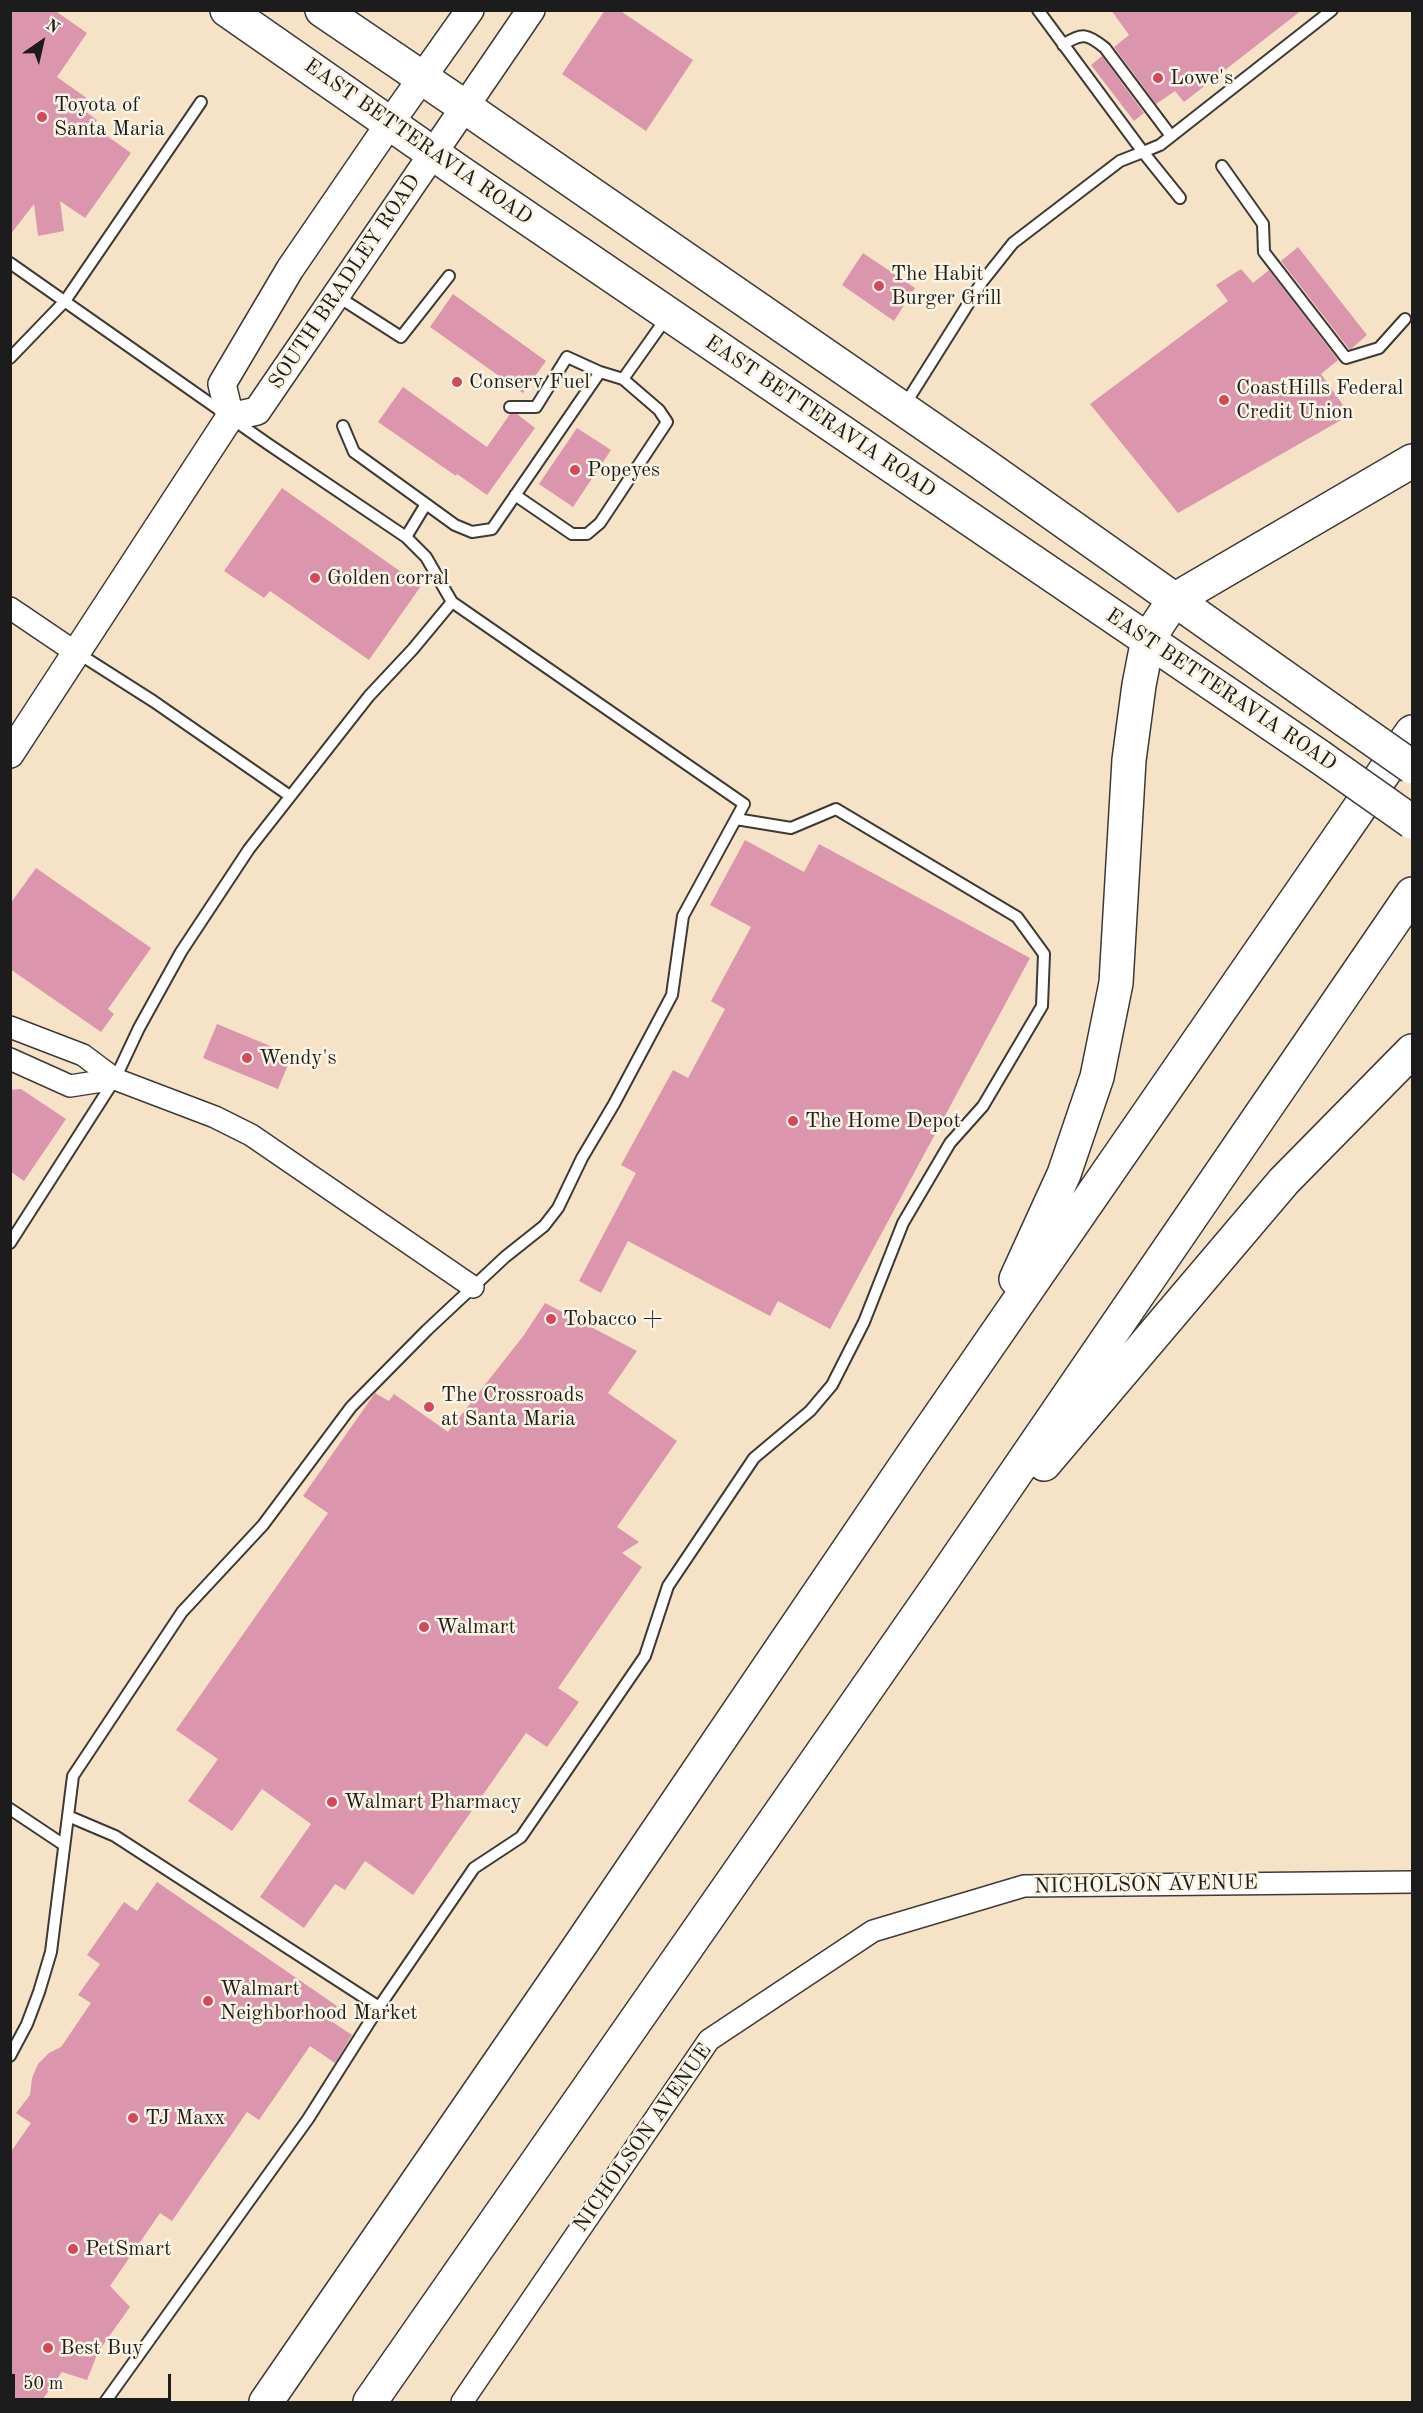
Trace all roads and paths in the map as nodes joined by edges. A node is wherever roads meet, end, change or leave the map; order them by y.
1 (227, 10) edge
2 (322, 10) edge
3 (470, 10) edge
4 (531, 10) edge
5 (1038, 10) edge
6 (1332, 10) edge
7 (1064, 45) junction
8 (423, 78) junction
9 (201, 102) dead end
10 (465, 107) junction
11 (390, 123) junction
12 (1171, 136) junction
13 (433, 152) junction
14 (1143, 153) junction
15 (1222, 166) dead end
16 (1180, 198) dead end
17 (10, 263) edge
18 (449, 276) dead end
19 (336, 296) junction
20 (65, 301) junction
21 (669, 314) junction
22 (1405, 319) dead end
23 (10, 358) edge
24 (600, 372) junction
25 (623, 379) junction
26 (510, 407) dead end
27 (902, 409) junction
28 (230, 417) junction
29 (343, 426) dead end
30 (1413, 460) edge
31 (515, 495) junction
32 (426, 504) junction
33 (406, 537) junction
34 (1174, 600) junction
35 (452, 602) junction
36 (10, 608) edge
37 (1148, 639) junction
38 (75, 652) junction
39 (1413, 732) edge
40 (10, 754) edge
41 (1413, 767) edge
42 (290, 796) junction
43 (736, 819) junction
44 (1413, 822) edge
45 (1413, 894) edge
46 (10, 1027) edge
47 (1413, 1051) edge
48 (10, 1059) edge
49 (115, 1079) junction
50 (10, 1243) edge
51 (473, 1287) junction
52 (912, 1456) junction
53 (937, 1588) junction
54 (10, 1809) edge
55 (68, 1816) junction
56 (64, 1845) junction
57 (1413, 1882) edge
58 (379, 2007) junction
59 (10, 2056) edge
60 (105, 2403) edge
61 (266, 2403) edge
62 (370, 2403) edge
63 (462, 2403) edge

1 - 11 highway, EAST BETTERAVIA ROAD
2 - 8 highway
3 - 8 street
4 - 10 street, SOUTH BRADLEY ROAD
5 - 7 lane
6 - 12 lane
7 - 12 lane
7 - 14 lane
8 - 10 highway
8 - 11 street
9 - 20 lane
10 - 13 street, SOUTH BRADLEY ROAD
10 - 27 highway
11 - 13 highway, EAST BETTERAVIA ROAD
11 - 28 street
12 - 14 lane
13 - 19 street, SOUTH BRADLEY ROAD
13 - 21 highway, EAST BETTERAVIA ROAD
14 - 16 lane
14 - 27 lane
15 - 22 lane
17 - 20 lane
18 - 19 lane
19 - 28 street, SOUTH BRADLEY ROAD
20 - 23 lane
20 - 28 lane
21 - 25 lane
21 - 37 highway, EAST BETTERAVIA ROAD
24 - 25 lane
24 - 26 lane
24 - 31 lane
25 - 31 lane
27 - 34 highway
28 - 33 lane
28 - 38 street
29 - 32 lane
30 - 34 highway
31 - 32 lane
32 - 33 lane
33 - 35 lane
34 - 37 highway
34 - 41 highway, bridge
35 - 42 lane
35 - 43 lane
36 - 38 street
37 - 44 highway, EAST BETTERAVIA ROAD, bridge
37 - 52 highway
38 - 40 street
38 - 42 lane
39 - 52 highway
42 - 49 lane
43 - 51 lane
43 - 58 lane
45 - 53 highway
46 - 49 street
47 - 53 highway
48 - 49 street
49 - 50 lane
49 - 51 street
51 - 55 lane
52 - 61 highway
53 - 62 highway
54 - 56 lane
55 - 56 lane
55 - 58 lane
56 - 59 lane
57 - 63 street, NICHOLSON AVENUE
58 - 60 lane

